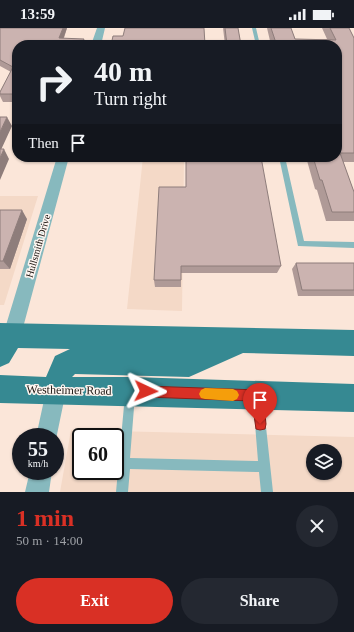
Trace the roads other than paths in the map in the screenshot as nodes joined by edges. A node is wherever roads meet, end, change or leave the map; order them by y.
1 (101, 28) edge
2 (254, 28) edge
3 (97, 40) edge
4 (257, 40) edge
5 (61, 162) edge
6 (283, 162) edge
7 (354, 245) edge
8 (243, 341) junction
9 (4, 342) edge
10 (354, 343) edge
11 (0, 389) edge
12 (131, 390) junction
13 (56, 391) junction
14 (258, 396) junction
15 (352, 402) edge
16 (49, 428) edge
17 (124, 463) joint
18 (264, 467) junction
19 (39, 480) edge
20 (123, 480) edge
21 (37, 492) edge
22 (122, 492) edge
23 (267, 492) edge

1 - 3 street
2 - 4 lane
5 - 9 street, Hullsmith Drive
6 - 7 lane
8 - 9 main road
8 - 10 main road
8 - 13 main road
11 - 13 main road, Westheimer Road
12 - 13 main road, Westheimer Road
12 - 14 main road, Westheimer Road
12 - 17 lane
13 - 16 street
14 - 15 main road, Westheimer Road
14 - 18 lane
17 - 18 lane
18 - 23 lane
19 - 21 street
20 - 22 lane

